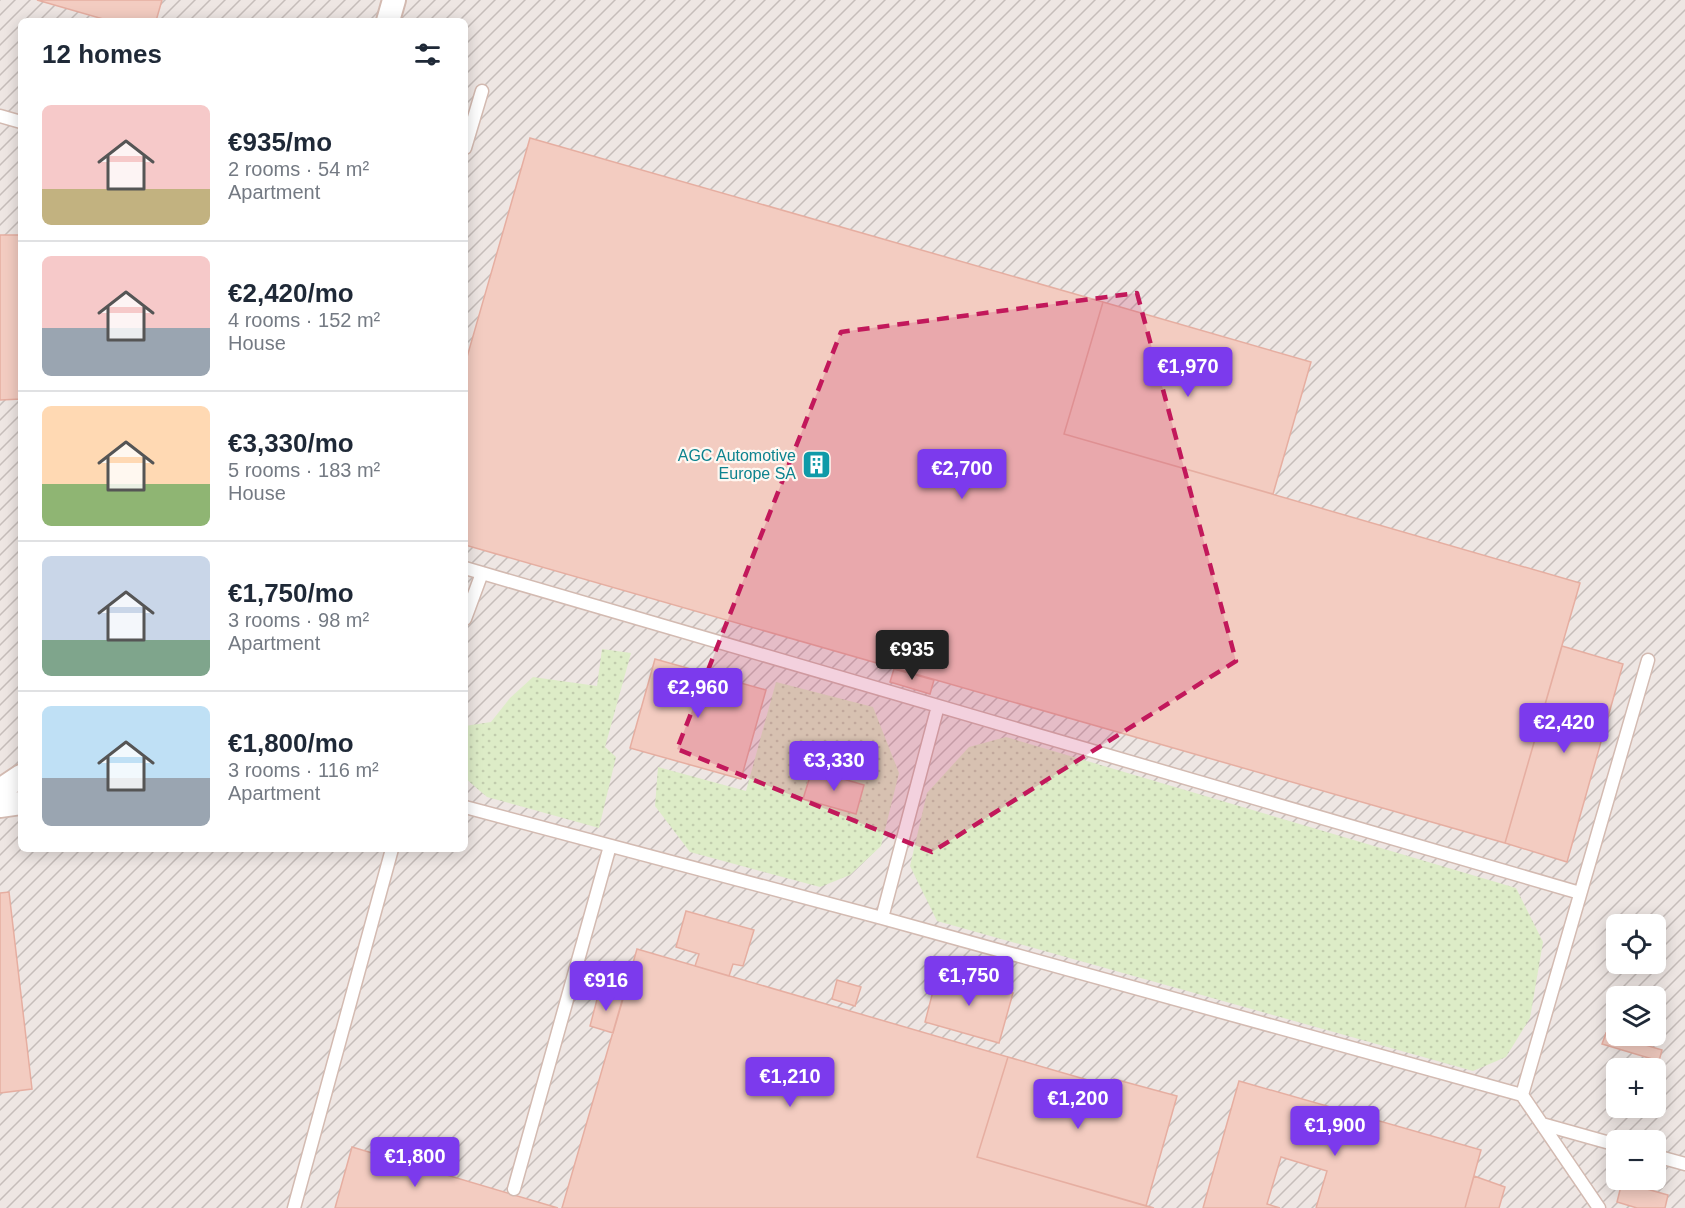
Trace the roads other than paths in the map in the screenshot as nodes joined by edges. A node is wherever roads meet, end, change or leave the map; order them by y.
1 (394, 0) edge
2 (389, 18) edge
3 (482, 91) dead end
4 (0, 116) edge
5 (18, 121) edge
6 (468, 138) edge
7 (468, 569) edge
8 (482, 573) junction
9 (468, 611) edge
10 (1648, 660) dead end
11 (938, 706) junction
12 (18, 778) edge
13 (0, 790) edge
14 (18, 803) edge
15 (0, 806) edge
16 (468, 808) edge
17 (610, 846) junction
18 (391, 852) edge
19 (1580, 893) junction
20 (882, 918) junction
21 (1522, 1095) junction
22 (1542, 1124) junction
23 (1606, 1142) edge
24 (1666, 1159) edge
25 (1685, 1164) edge
26 (514, 1189) dead end
27 (294, 1208) edge
28 (1599, 1208) edge

1 - 2 street
3 - 6 lane
4 - 5 lane
7 - 8 lane
8 - 9 lane
8 - 11 lane
10 - 19 lane
11 - 19 lane
11 - 20 lane
12 - 13 street
14 - 15 street
16 - 17 lane
17 - 20 lane
17 - 26 lane
18 - 27 lane
19 - 21 lane
20 - 21 lane
21 - 22 lane
22 - 23 lane
22 - 28 lane
24 - 25 lane

